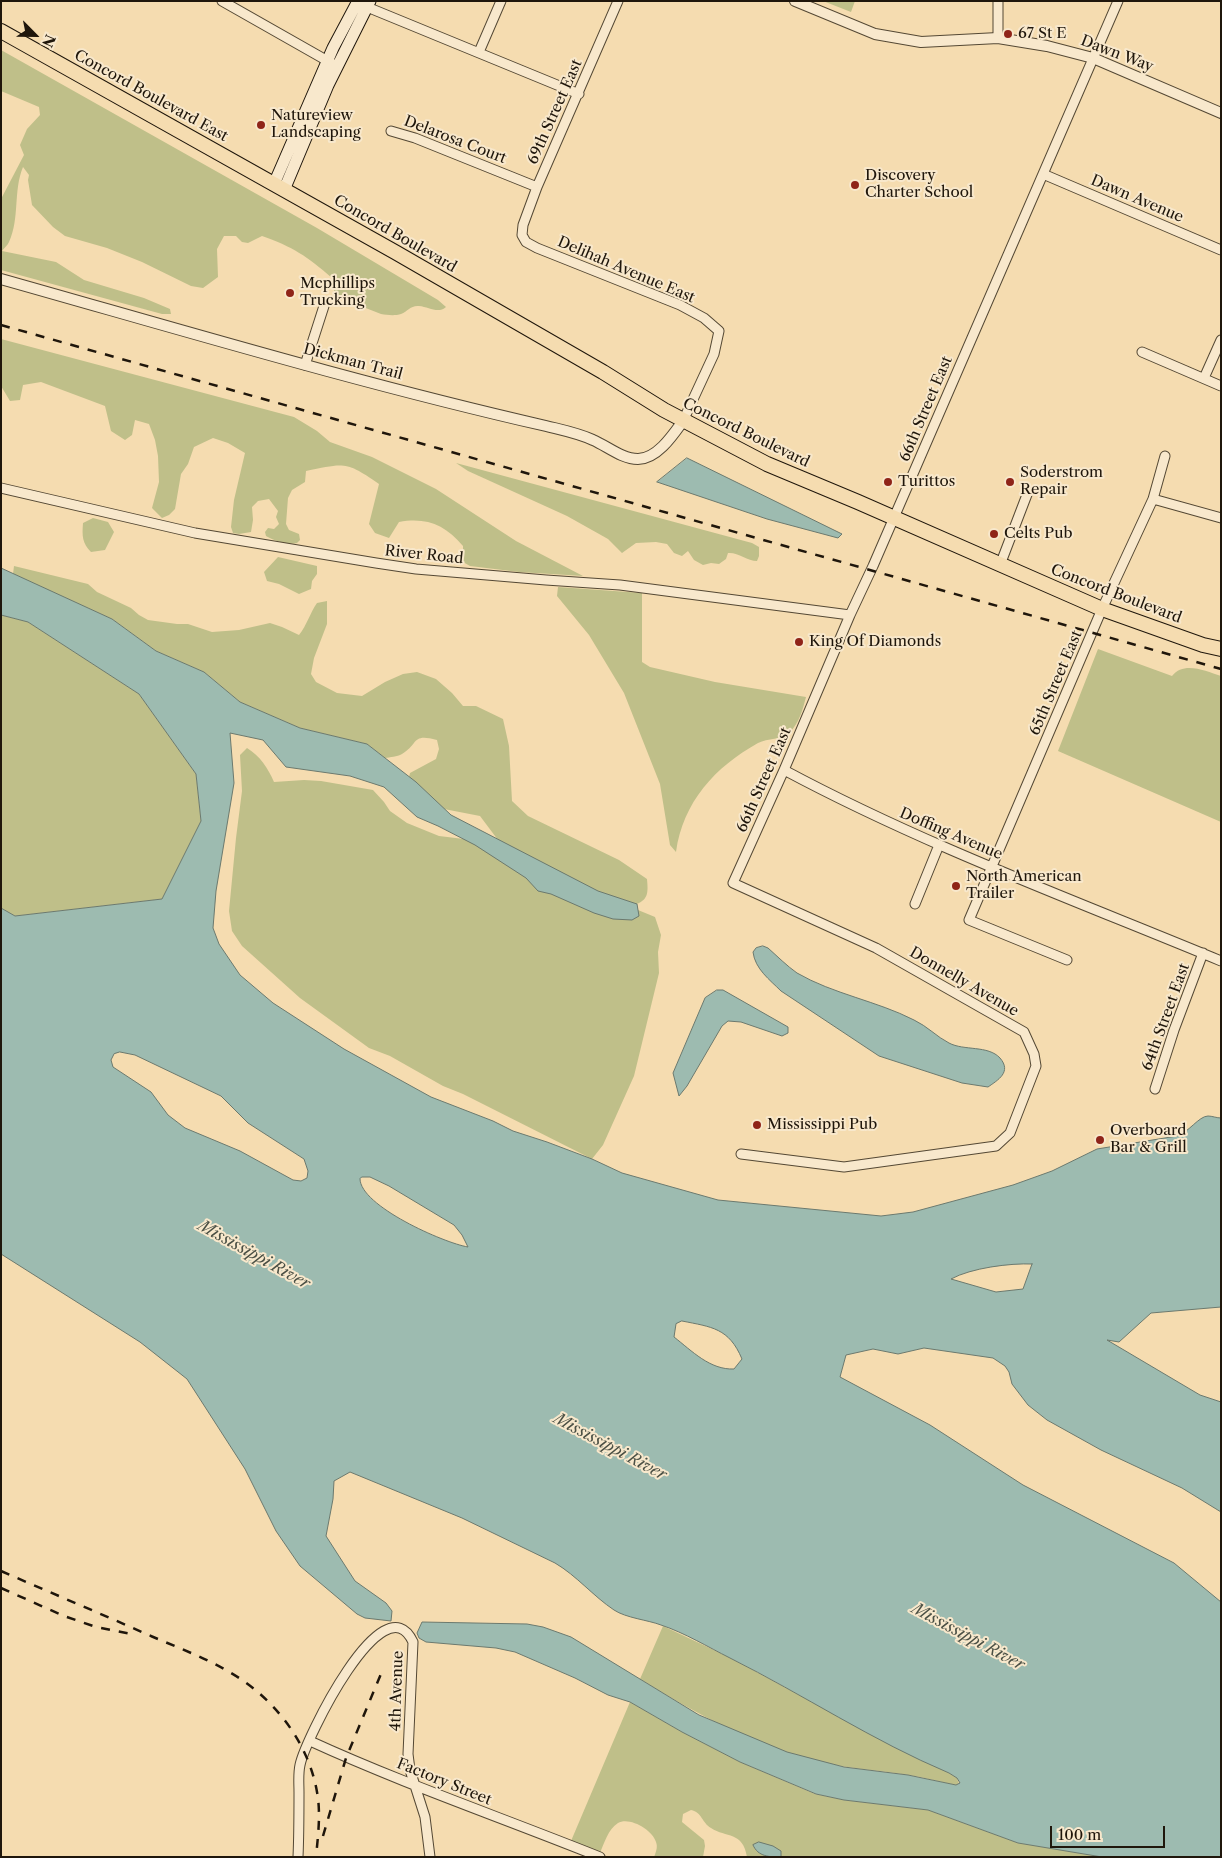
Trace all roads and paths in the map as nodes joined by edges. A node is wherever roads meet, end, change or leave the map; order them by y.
1 (222, 1) edge
2 (501, 1) edge
3 (618, 1) edge
4 (794, 1) edge
5 (998, 1) edge
6 (1118, 1) edge
7 (365, 3) edge
8 (1, 31) edge
9 (998, 38) junction
10 (479, 52) junction
11 (1093, 58) junction
12 (332, 64) junction
13 (579, 94) junction
14 (1221, 113) edge
15 (391, 131) dead end
16 (1043, 174) junction
17 (279, 187) junction
18 (537, 187) junction
19 (522, 235) joint
20 (1221, 250) edge
21 (1, 279) edge
22 (324, 306) dead end
23 (1221, 340) edge
24 (1142, 352) dead end
25 (305, 365) junction
26 (1204, 378) junction
27 (1221, 386) edge
28 (683, 421) junction
29 (1166, 456) dead end
30 (1, 488) edge
31 (1028, 492) dead end
32 (1153, 499) junction
33 (894, 518) junction
34 (1221, 518) edge
35 (1000, 565) junction
36 (1102, 609) junction
37 (850, 615) junction
38 (1221, 649) edge
39 (784, 770) junction
40 (939, 845) junction
41 (992, 866) junction
42 (733, 883) joint
43 (915, 904) dead end
44 (1203, 953) junction
45 (1067, 960) dead end
46 (1221, 960) edge
47 (1155, 1090) dead end
48 (741, 1154) dead end
49 (310, 1741) junction
50 (415, 1784) junction
51 (298, 1857) edge
52 (430, 1857) edge
53 (600, 1857) edge

1 - 12 street
2 - 10 street
3 - 13 street, 69th Street East
4 - 9 street, Dawn Way
5 - 9 street
6 - 11 street, 66th Street East
7 - 10 street
7 - 12 main road
8 - 17 main road, Concord Boulevard East
9 - 11 street, Dawn Way
10 - 13 street
11 - 14 street, Dawn Way
11 - 16 street, 66th Street East
12 - 17 main road
13 - 18 street, 69th Street East
15 - 18 street, Delarosa Court
16 - 20 street, Dawn Avenue
16 - 33 street, 66th Street East
17 - 28 main road, Concord Boulevard
18 - 19 street, 69th Street East
19 - 28 street, Delihah Avenue East
21 - 25 street, Dickman Trail
22 - 25 street
23 - 26 street
24 - 26 street
25 - 28 street, Dickman Trail
26 - 27 street
28 - 33 main road, Concord Boulevard
29 - 32 street, 65th Street East
30 - 37 street, River Road
31 - 35 street
32 - 34 street
32 - 36 street, 65th Street East
33 - 35 main road, Concord Boulevard
33 - 37 street, 66th Street East
35 - 36 main road, Concord Boulevard
36 - 38 main road, Concord Boulevard
36 - 41 street, 65th Street East
37 - 39 street, 66th Street East
39 - 40 street, Doffing Avenue
39 - 42 street, 66th Street East
40 - 41 street, Doffing Avenue
40 - 43 street
41 - 44 street, Doffing Avenue
41 - 45 street, 65th Street East
42 - 48 street, Donnelly Avenue
44 - 46 street, Doffing Avenue
44 - 47 street, 64th Street East
49 - 50 street, Factory Street
49 - 50 street, 4th Avenue
49 - 51 street
50 - 52 street, 4th Avenue
50 - 53 street, Factory Street

